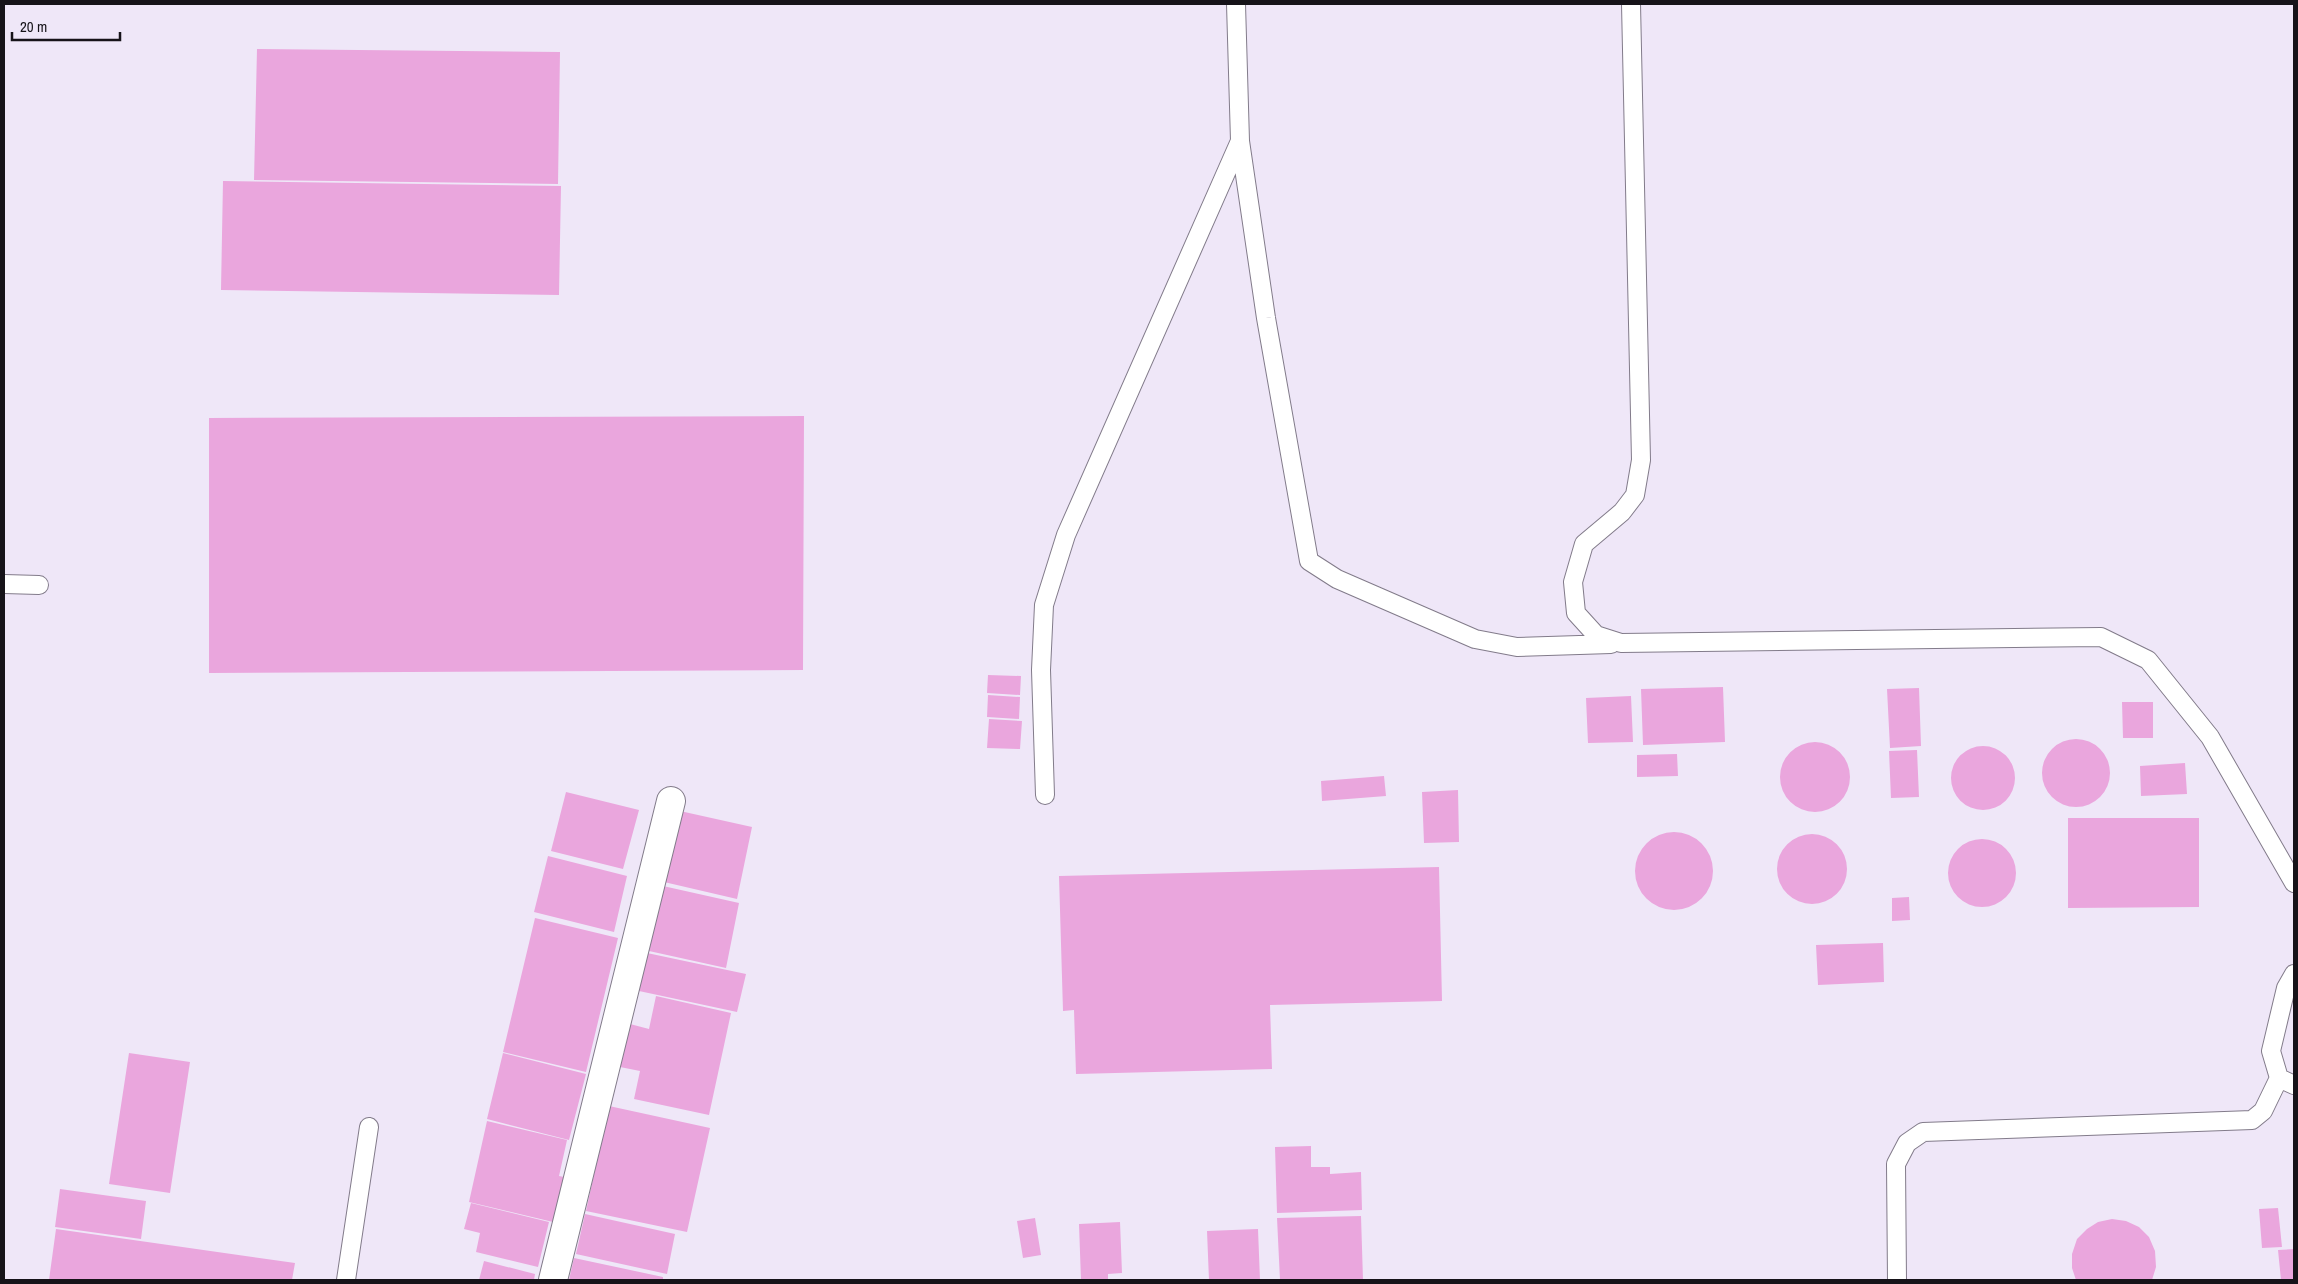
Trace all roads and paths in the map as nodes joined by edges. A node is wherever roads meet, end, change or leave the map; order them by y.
1 (1236, 4) edge
2 (1631, 4) edge
3 (1240, 141) junction
4 (4, 584) edge
5 (39, 585) dead end
6 (1621, 643) junction
7 (1045, 795) dead end
8 (671, 801) dead end
9 (2294, 884) edge
10 (2294, 974) edge
11 (2286, 1081) edge
12 (369, 1127) dead end
13 (346, 1280) edge
14 (553, 1280) edge
15 (1897, 1280) edge

1 - 3 lane
2 - 6 lane
3 - 6 lane
3 - 7 lane
4 - 5 lane
6 - 9 lane
8 - 14 street
10 - 11 lane
11 - 15 lane
12 - 13 lane

